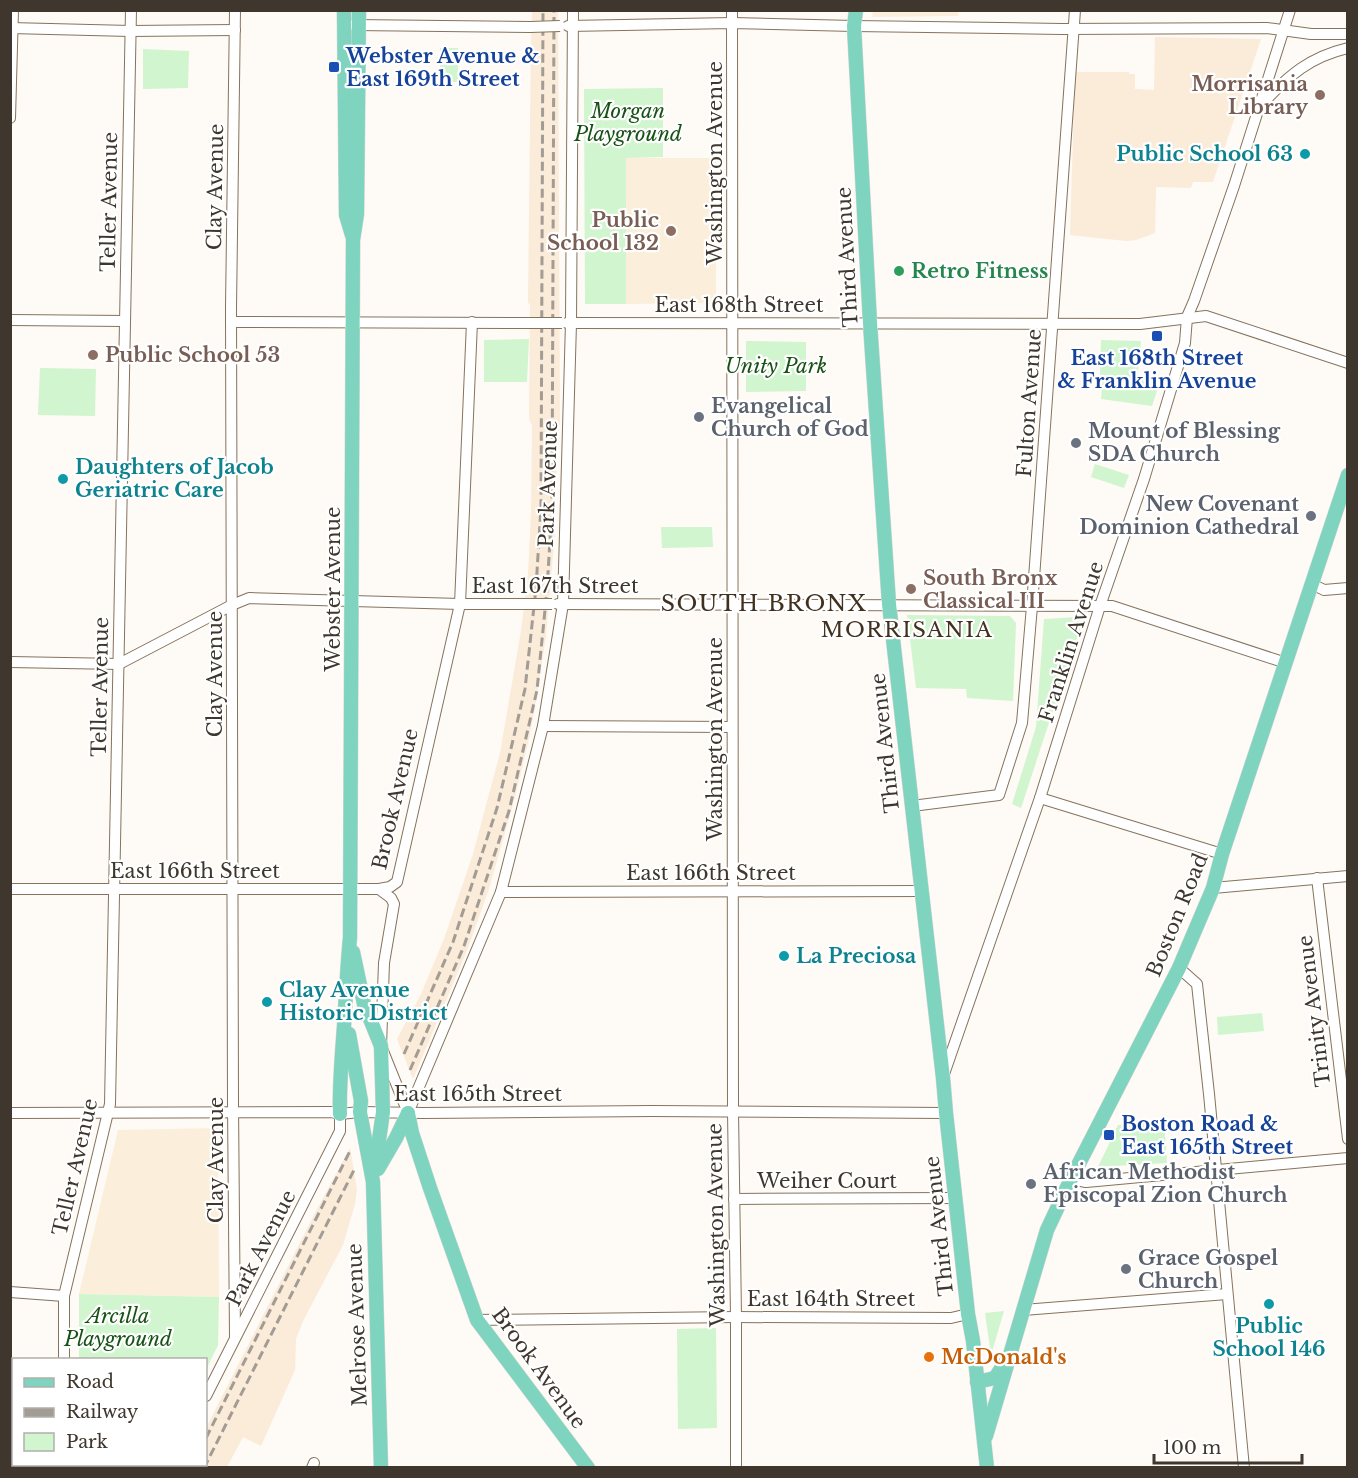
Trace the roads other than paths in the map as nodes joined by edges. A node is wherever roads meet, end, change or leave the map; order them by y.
1 (13, 10) edge
2 (131, 10) edge
3 (235, 10) edge
4 (344, 10) edge
5 (359, 10) edge
6 (573, 10) edge
7 (732, 10) edge
8 (856, 10) edge
9 (1075, 10) edge
10 (1290, 10) edge
11 (732, 23) junction
12 (359, 25) junction
13 (573, 25) junction
14 (344, 26) junction
15 (854, 26) junction
16 (11, 28) edge
17 (1074, 29) junction
18 (235, 30) junction
19 (1284, 30) junction
20 (130, 31) junction
21 (1347, 34) edge
22 (1347, 48) edge
23 (1261, 105) junction
24 (10, 118) edge
25 (353, 240) junction
26 (1187, 317) junction
27 (10, 320) edge
28 (125, 321) junction
29 (231, 322) junction
30 (472, 322) junction
31 (353, 323) junction
32 (567, 323) junction
33 (733, 323) junction
34 (870, 323) junction
35 (1053, 324) junction
36 (1347, 363) edge
37 (1347, 475) edge
38 (1312, 584) junction
39 (1347, 588) edge
40 (352, 601) junction
41 (460, 604) junction
42 (557, 604) junction
43 (732, 604) junction
44 (889, 604) junction
45 (232, 605) junction
46 (1032, 606) junction
47 (1100, 606) junction
48 (10, 662) edge
49 (1286, 663) junction
50 (119, 664) junction
51 (543, 726) junction
52 (732, 727) junction
53 (1040, 798) junction
54 (912, 806) junction
55 (1222, 854) junction
56 (1347, 876) edge
57 (1317, 878) junction
58 (10, 888) edge
59 (1213, 888) junction
60 (114, 889) junction
61 (233, 889) junction
62 (350, 889) junction
63 (379, 889) junction
64 (733, 891) junction
65 (921, 891) junction
66 (501, 892) junction
67 (350, 938) junction
68 (1179, 968) junction
69 (345, 1012) junction
70 (381, 1046) junction
71 (943, 1078) junction
72 (733, 1111) junction
73 (360, 1112) junction
74 (383, 1112) junction
75 (10, 1113) edge
76 (233, 1113) junction
77 (408, 1113) junction
78 (946, 1113) junction
79 (107, 1114) junction
80 (340, 1114) junction
81 (1347, 1139) edge
82 (1347, 1158) edge
83 (1216, 1171) junction
84 (1071, 1179) junction
85 (372, 1182) junction
86 (956, 1198) junction
87 (734, 1199) junction
88 (10, 1292) edge
89 (1227, 1294) junction
90 (64, 1296) junction
91 (1023, 1310) junction
92 (968, 1314) junction
93 (736, 1317) junction
94 (477, 1320) junction
95 (235, 1337) junction
96 (1010, 1357) junction
97 (64, 1358) edge
98 (977, 1382) junction
99 (207, 1394) edge
100 (985, 1441) junction
101 (381, 1467) edge
102 (588, 1467) edge
103 (736, 1467) edge
104 (987, 1467) edge
105 (1244, 1467) edge

1 - 16 street
2 - 20 street, Teller Avenue
3 - 18 street, Clay Avenue
4 - 14 main road, Webster Avenue
5 - 12 main road, Webster Avenue
6 - 13 street, Park Avenue
7 - 11 street, Washington Avenue
8 - 15 main road, Third Avenue
9 - 17 street, Fulton Avenue
10 - 19 street, Franklin Avenue
11 - 13 street
11 - 15 street
11 - 33 street, Washington Avenue
12 - 13 street, bridge
12 - 14 street
12 - 25 main road, Webster Avenue
13 - 32 street, Park Avenue
14 - 25 main road, Webster Avenue
15 - 17 street
15 - 34 main road, Third Avenue
16 - 20 street
16 - 24 street
17 - 19 street
17 - 35 street, Fulton Avenue
18 - 20 street
18 - 29 street, Clay Avenue
19 - 21 street
19 - 23 street, Franklin Avenue
20 - 28 street, Teller Avenue
22 - 23 street
23 - 26 street, Franklin Avenue
25 - 31 main road, Webster Avenue
26 - 35 street, East 168th Street
26 - 36 street, East 168th Street
26 - 47 street, Franklin Avenue
27 - 28 street
28 - 50 street, Teller Avenue
29 - 31 street, East 168th Street
29 - 45 street, Clay Avenue
30 - 31 street, East 168th Street
30 - 32 street, East 168th Street, bridge
30 - 41 street, Brook Avenue
31 - 40 main road, Webster Avenue
32 - 33 street, East 168th Street
32 - 42 street, Park Avenue
33 - 34 street, East 168th Street
33 - 43 street, Washington Avenue
34 - 35 street, East 168th Street
34 - 44 main road, Third Avenue
35 - 46 street, Fulton Avenue
37 - 38 main road, Boston Road
38 - 39 street
38 - 49 main road, Boston Road
40 - 41 street, East 167th Street
40 - 45 street, East 167th Street
40 - 62 main road, Webster Avenue
41 - 42 street, East 167th Street, bridge
41 - 63 street, Brook Avenue
42 - 43 street, East 167th Street
42 - 51 street, Park Avenue
43 - 44 street, East 167th Street
43 - 52 street, Washington Avenue
44 - 46 street, East 167th Street
44 - 54 main road, Third Avenue
45 - 50 street, East 167th Street
45 - 61 street, Clay Avenue
46 - 47 street, East 167th Street
46 - 54 street, Fulton Avenue
47 - 49 street, East 167th Street
47 - 53 street, Franklin Avenue
48 - 50 street, East 167th Street
49 - 55 main road, Boston Road
50 - 60 street, Teller Avenue
51 - 52 street
51 - 66 street, Park Avenue
52 - 64 street, Washington Avenue
53 - 55 street
53 - 71 street, Franklin Avenue
54 - 65 main road, Third Avenue
55 - 59 main road, Boston Road
56 - 57 street
57 - 59 street
57 - 81 street, Trinity Avenue
58 - 60 street, East 166th Street
59 - 68 main road, Boston Road
60 - 61 street, East 166th Street
60 - 79 street, Teller Avenue
61 - 62 street, East 166th Street
61 - 76 street, Clay Avenue
62 - 63 street, East 166th Street
62 - 67 main road, Webster Avenue
63 - 70 street, Brook Avenue
64 - 65 street, East 166th Street
64 - 66 street, East 166th Street
64 - 72 street, Washington Avenue
65 - 71 main road, Third Avenue
66 - 77 street, Park Avenue
67 - 69 main road, Webster Avenue
67 - 70 main road, Webster Avenue
68 - 83 street
68 - 84 main road, Boston Road
69 - 73 main road, Webster Avenue
69 - 80 main road, Webster Avenue
70 - 74 main road, Webster Avenue
70 - 77 street, Brook Avenue
71 - 78 main road, Third Avenue
72 - 77 street, East 165th Street
72 - 78 street, East 165th Street
72 - 87 street, Washington Avenue
73 - 74 street, East 165th Street
73 - 80 street, East 165th Street
73 - 85 main road, Melrose Avenue
74 - 77 street, East 165th Street
74 - 85 main road, Melrose Avenue
75 - 79 street, East 165th Street
76 - 79 street, East 165th Street
76 - 80 street, East 165th Street
76 - 95 street, Clay Avenue
77 - 85 main road
77 - 94 main road, Brook Avenue
78 - 86 main road, Third Avenue
79 - 90 street, Teller Avenue
80 - 95 street, Park Avenue
82 - 83 street
83 - 84 street
83 - 89 street
84 - 91 main road, Boston Road
85 - 101 main road, Melrose Avenue
86 - 87 street, Weiher Court
86 - 92 main road, Third Avenue
87 - 93 street, Washington Avenue
88 - 90 street
89 - 91 street
89 - 105 street
90 - 97 street, Teller Avenue
91 - 96 main road, Boston Road
92 - 93 street, East 164th Street
92 - 98 main road, Third Avenue
93 - 94 street, East 164th Street
93 - 103 street, Washington Avenue
94 - 102 main road, Brook Avenue
95 - 99 street, Park Avenue
96 - 98 main road, Boston Road
96 - 100 main road, Boston Road
98 - 100 main road, Third Avenue
100 - 104 main road, Third Avenue

